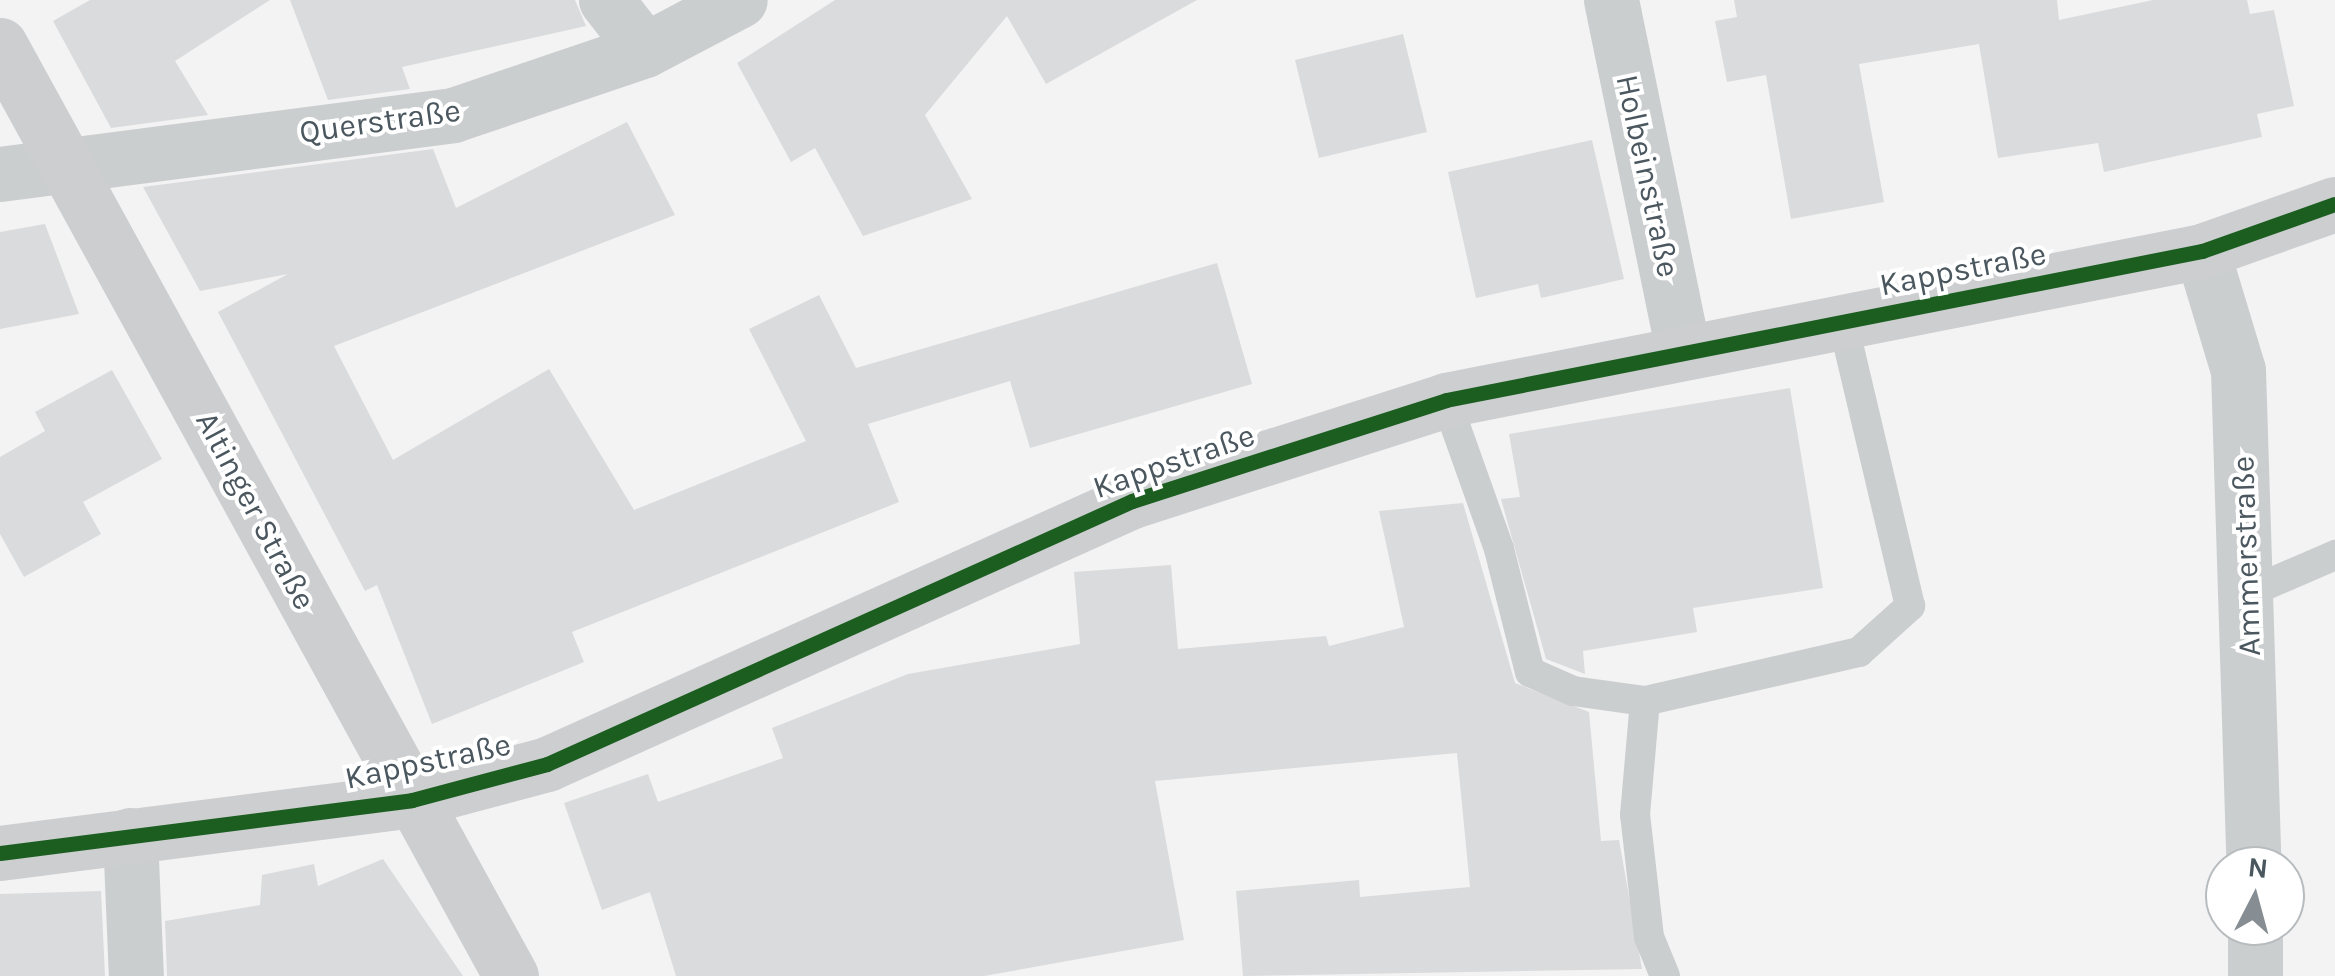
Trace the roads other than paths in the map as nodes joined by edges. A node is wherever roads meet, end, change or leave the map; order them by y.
1 (606, 0) edge
2 (740, 0) edge
3 (1611, 0) edge
4 (0, 46) edge
5 (644, 50) junction
6 (66, 163) junction
7 (0, 174) edge
8 (2335, 204) edge
9 (2202, 250) junction
10 (1843, 322) junction
11 (1683, 351) junction
12 (1446, 400) junction
13 (2335, 555) edge
14 (2335, 582) edge
15 (2250, 592) junction
16 (1645, 701) junction
17 (412, 800) junction
18 (130, 835) junction
19 (2254, 846) edge
20 (0, 853) edge
21 (2255, 946) edge
22 (136, 976) edge
23 (511, 976) edge
24 (1665, 976) edge
25 (2255, 976) edge

1 - 5 street
2 - 5 street, Querstraße
3 - 11 street, Holbeinstraße
4 - 6 street, Altinger Straße
5 - 6 street, Querstraße
6 - 7 street, Querstraße
6 - 17 street, Altinger Straße
8 - 9 street, Kappstraße
9 - 10 street, Kappstraße
9 - 15 street, Ammerstraße
10 - 11 street, Kappstraße
10 - 16 lane
11 - 12 street, Kappstraße
12 - 16 lane
12 - 17 street, Kappstraße
13 - 15 lane
14 - 15 lane
15 - 19 street, Ammerstraße
16 - 24 lane
17 - 18 street, Kappstraße
17 - 23 street, Altinger Straße
18 - 20 street, Kappstraße
18 - 22 street
21 - 25 street

